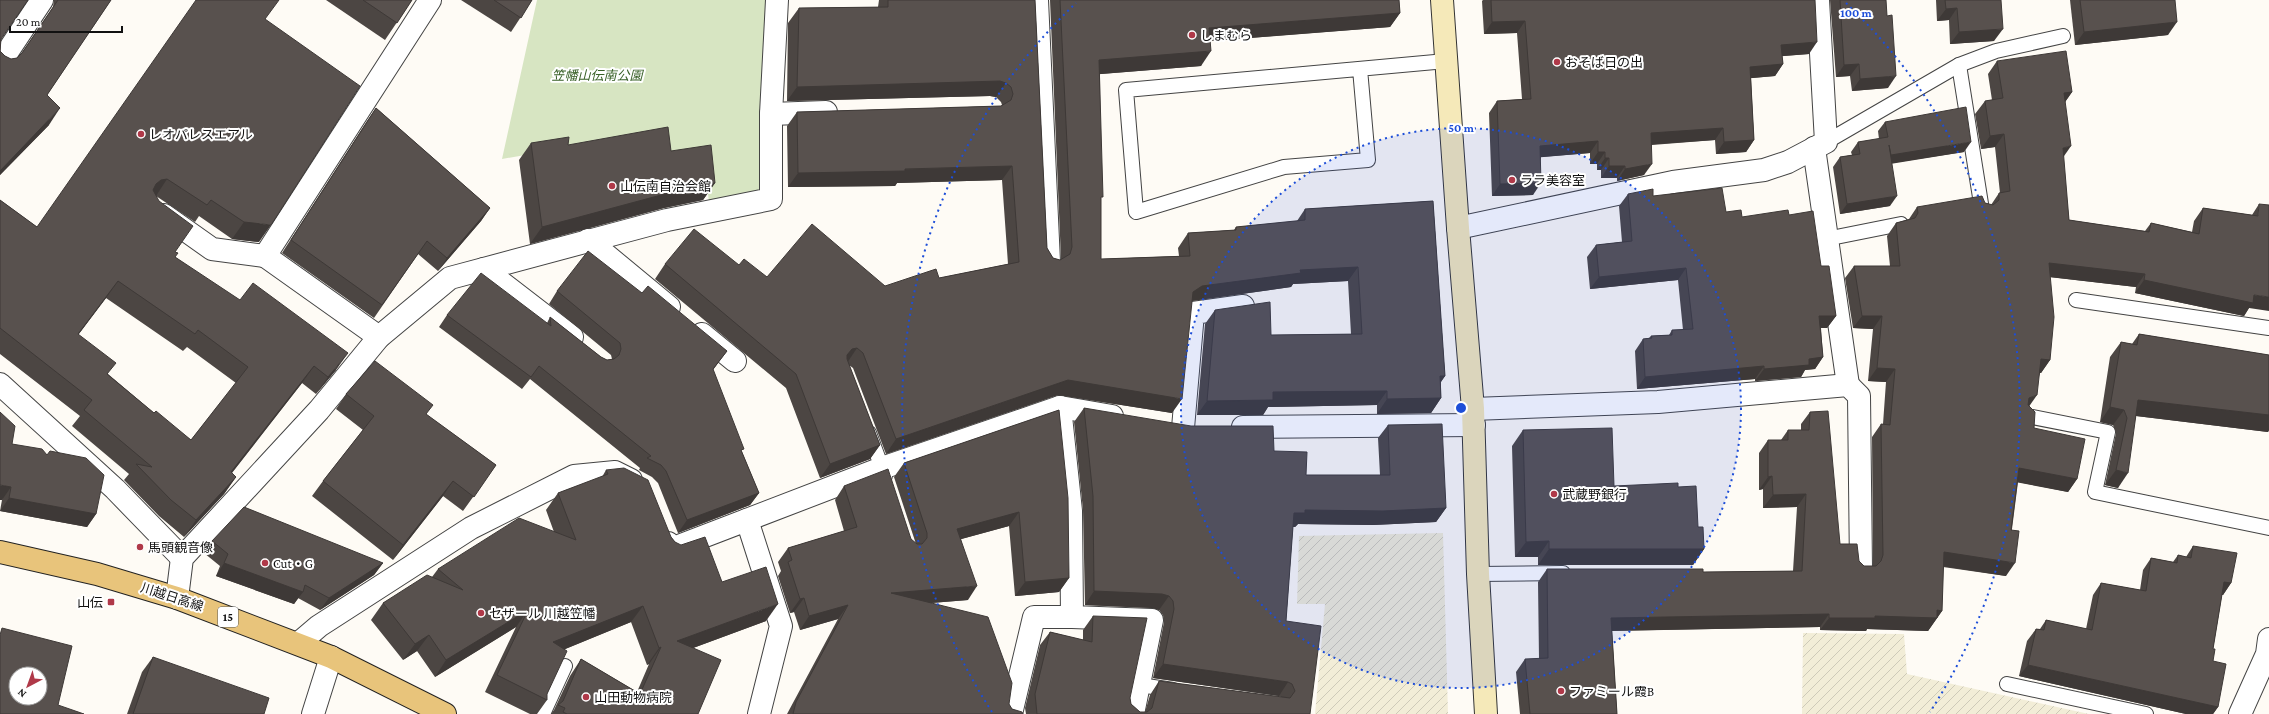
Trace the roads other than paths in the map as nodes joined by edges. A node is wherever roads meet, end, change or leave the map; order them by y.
1 (42, 0) edge
2 (430, 0) edge
3 (777, 0) edge
4 (1038, 0) edge
5 (1442, 0) edge
6 (1818, 0) edge
7 (2063, 36) dead end
8 (1446, 61) junction
9 (0, 63) edge
10 (1959, 65) junction
11 (1360, 69) junction
12 (850, 112) edge
13 (771, 114) junction
14 (1820, 145) junction
15 (154, 208) edge
16 (1982, 210) edge
17 (1901, 224) edge
18 (1458, 228) junction
19 (1826, 239) junction
20 (588, 240) junction
21 (264, 256) junction
22 (1049, 262) edge
23 (484, 269) junction
24 (2076, 300) dead end
25 (1262, 304) edge
26 (2269, 328) edge
27 (379, 337) junction
28 (589, 351) edge
29 (734, 361) dead end
30 (0, 384) edge
31 (1848, 385) junction
32 (1060, 407) junction
33 (2027, 416) edge
34 (1474, 417) junction
35 (1130, 418) edge
36 (864, 420) edge
37 (1160, 424) edge
38 (1183, 428) junction
39 (882, 468) junction
40 (890, 491) edge
41 (649, 494) edge
42 (747, 520) junction
43 (660, 522) edge
44 (2269, 528) edge
45 (0, 552) edge
46 (182, 558) junction
47 (1861, 568) edge
48 (1579, 573) edge
49 (1478, 574) junction
50 (177, 598) junction
51 (1072, 617) junction
52 (299, 643) junction
53 (2268, 649) edge
54 (331, 657) junction
55 (565, 666) edge
56 (2006, 684) dead end
57 (1140, 686) junction
58 (1186, 692) edge
59 (313, 714) edge
60 (445, 714) edge
61 (543, 714) edge
62 (759, 714) edge
63 (1011, 714) edge
64 (1133, 714) edge
65 (1486, 714) edge
66 (2146, 714) edge
67 (2240, 714) edge

1 - 9 street
2 - 21 street
3 - 13 street
4 - 22 street
5 - 8 street
6 - 14 street
7 - 10 lane
8 - 11 lane
8 - 18 street
10 - 14 lane
10 - 16 lane
11 - 11 lane
12 - 13 street
13 - 20 street
14 - 18 street
14 - 19 street
15 - 21 street
17 - 19 lane
18 - 34 street
19 - 31 street
20 - 23 street
20 - 29 street
21 - 27 street
23 - 27 street
23 - 28 street
24 - 26 lane
25 - 38 street
27 - 46 street
30 - 46 street
31 - 34 street
31 - 47 street
32 - 35 street
32 - 39 street
32 - 51 street
33 - 44 lane
34 - 38 street
34 - 49 street
36 - 39 lane
37 - 38 street
39 - 40 lane
39 - 42 street
41 - 52 street
42 - 43 street
42 - 62 street
45 - 50 main road, 川越日高線 / 15
46 - 50 street
48 - 49 lane
49 - 65 street
50 - 52 main road, 川越日高線 / 15
51 - 57 street
51 - 63 street
52 - 54 main road, 川越日高線 / 15
53 - 67 street
54 - 59 street
54 - 60 main road, 川越日高線 / 15
55 - 61 lane
56 - 66 lane
57 - 58 lane
57 - 64 street

